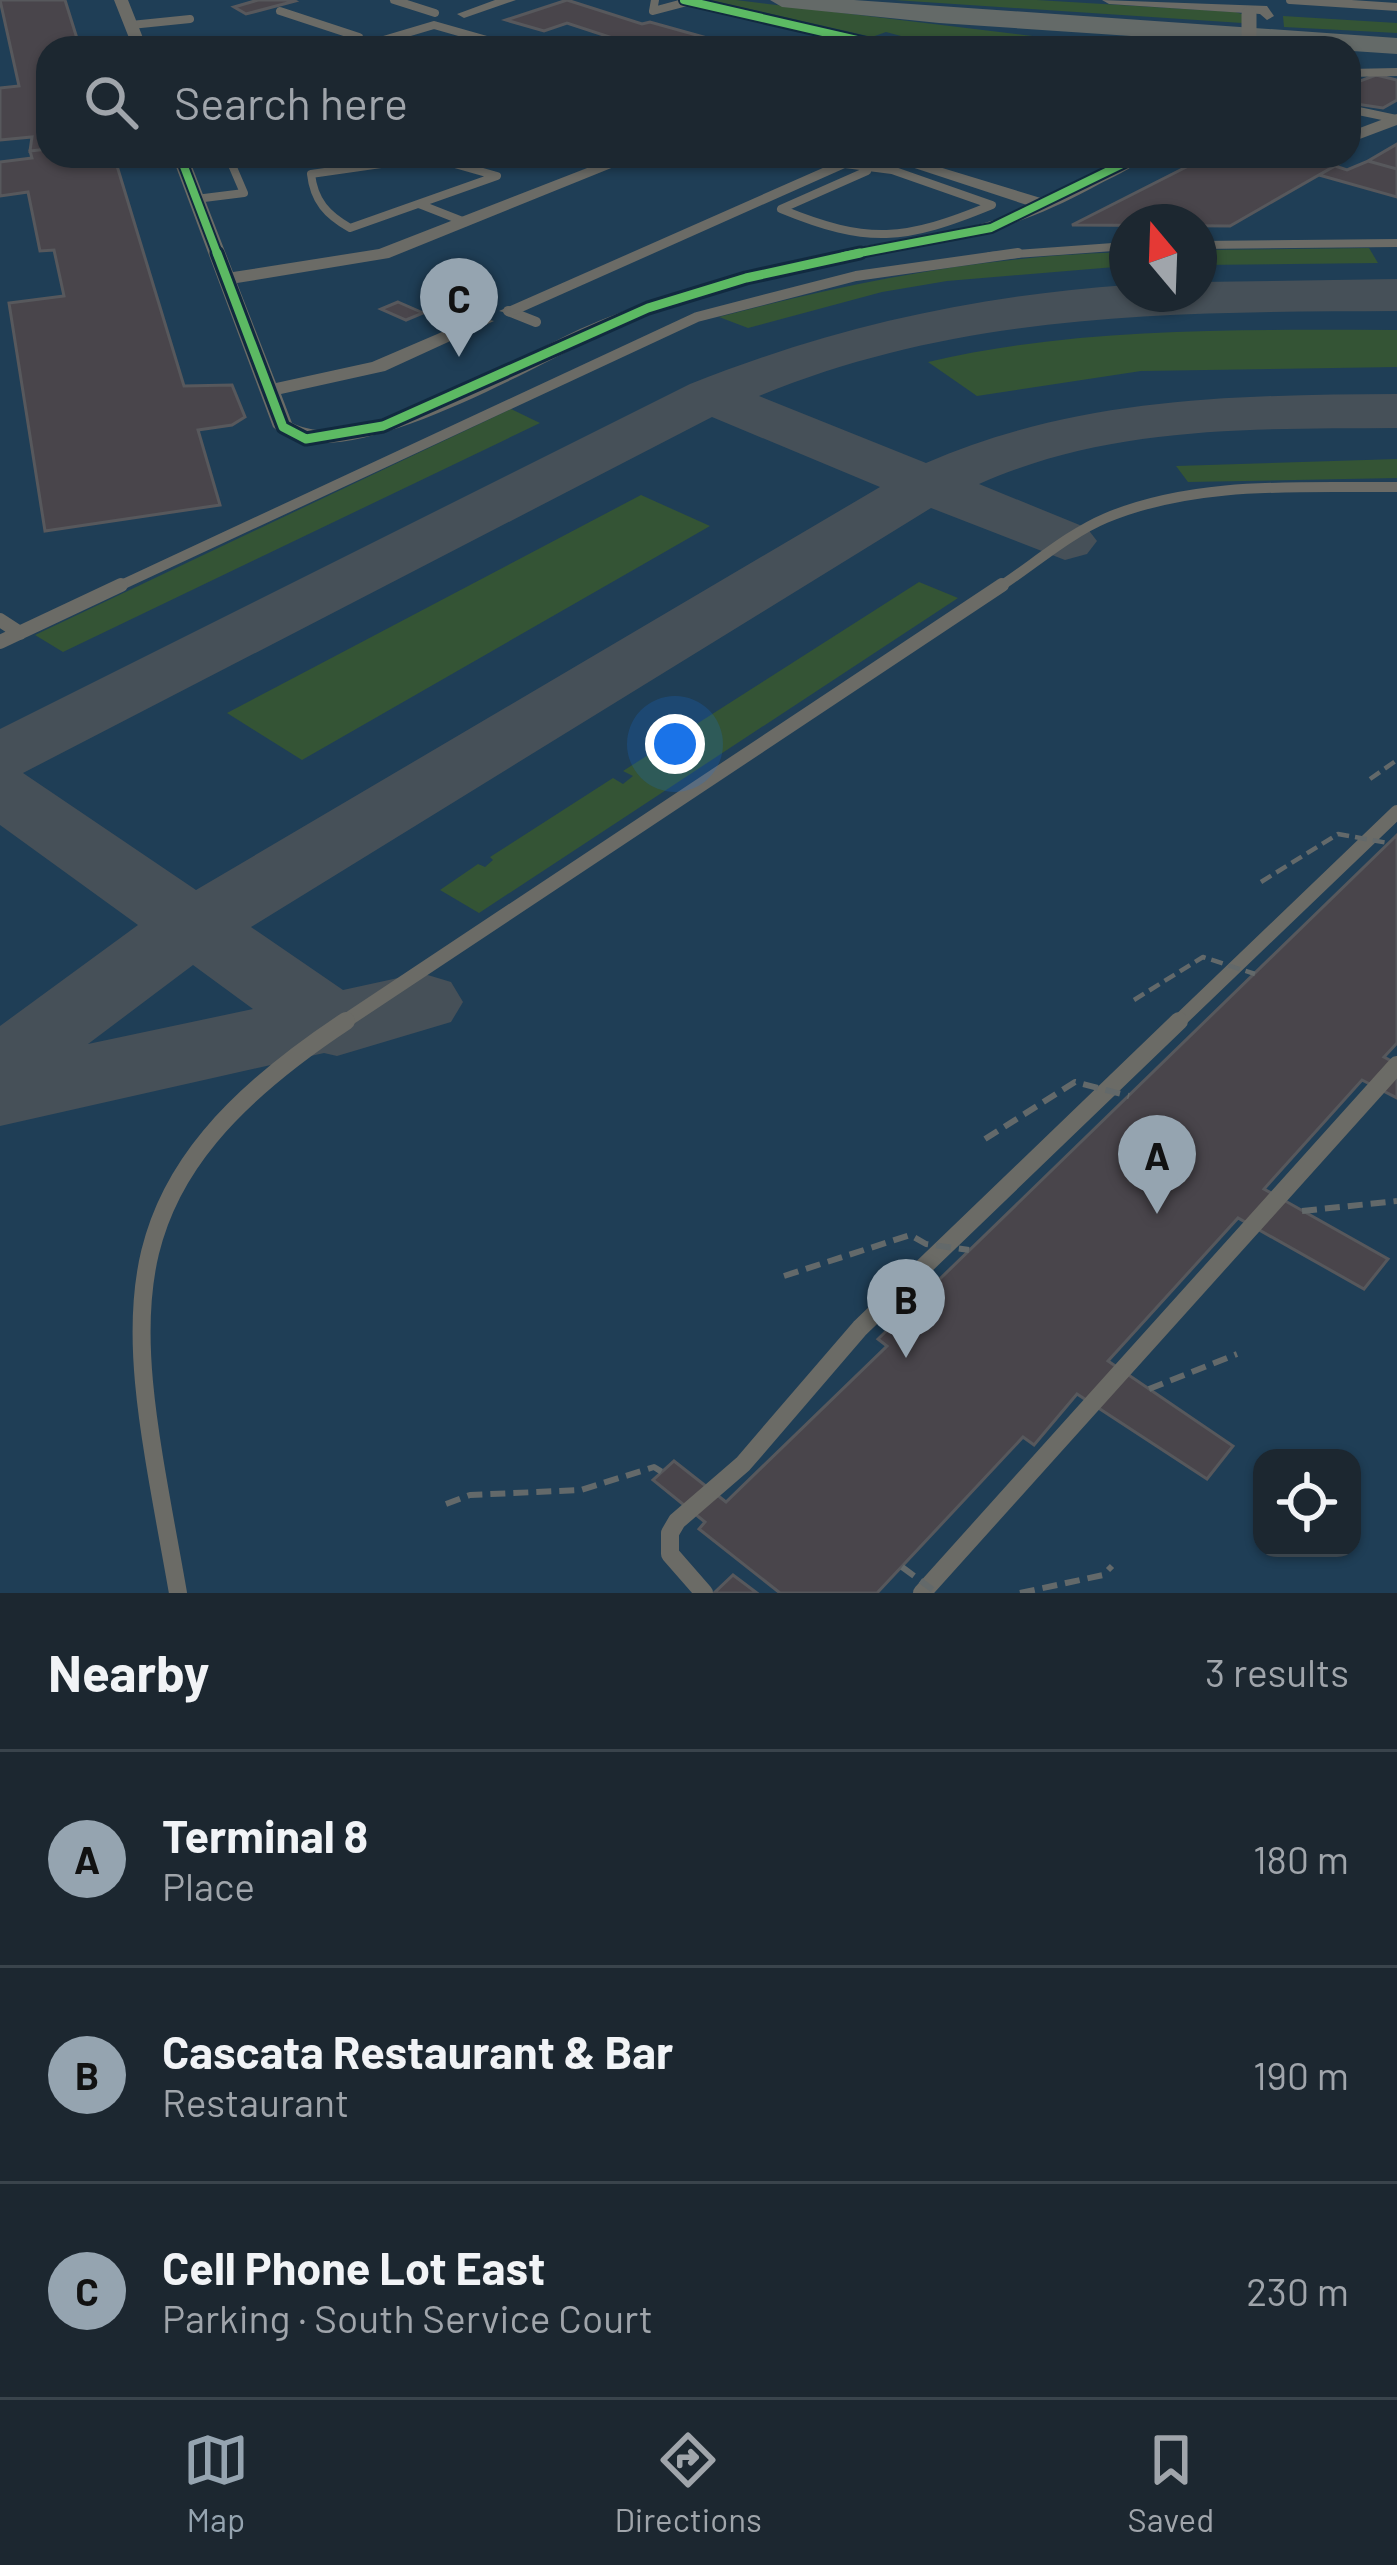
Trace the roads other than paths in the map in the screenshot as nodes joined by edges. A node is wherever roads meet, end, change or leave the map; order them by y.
1 (121, 0) edge
2 (394, 0) edge
3 (509, 0) edge
4 (655, 0) edge
5 (752, 0) edge
6 (782, 0) edge
7 (847, 0) edge
8 (1109, 0) edge
9 (687, 1) edge
10 (1397, 7) edge
11 (1264, 10) edge
12 (280, 11) dead end
13 (436, 13) dead end
14 (464, 14) dead end
15 (1397, 19) edge
16 (190, 20) dead end
17 (131, 25) junction
18 (135, 36) edge
19 (355, 36) edge
20 (397, 36) edge
21 (473, 36) edge
22 (840, 36) edge
23 (1056, 36) edge
24 (1291, 36) edge
25 (1318, 36) edge
26 (1361, 39) edge
27 (1361, 40) edge
28 (1397, 42) edge
29 (1361, 61) edge
30 (1397, 61) edge
31 (1397, 71) edge
32 (1361, 72) edge
33 (1361, 112) edge
34 (1397, 119) edge
35 (1361, 133) edge
36 (184, 168) edge
37 (233, 168) edge
38 (353, 168) edge
39 (468, 168) edge
40 (602, 168) edge
41 (849, 168) edge
42 (852, 168) edge
43 (881, 168) edge
44 (925, 168) edge
45 (1116, 168) edge
46 (196, 199) junction
47 (418, 204) junction
48 (1044, 205) junction
49 (465, 222) junction
50 (1397, 243) edge
51 (1217, 245) edge
52 (1109, 247) edge
53 (225, 279) junction
54 (508, 311) joint
55 (484, 321) dead end
56 (536, 322) dead end
57 (268, 391) junction
58 (1397, 488) edge
59 (0, 620) edge
60 (20, 633) junction
61 (0, 642) edge
62 (1397, 812) edge
63 (1397, 1065) edge
64 (178, 1593) edge
65 (704, 1593) edge
66 (922, 1593) edge

1 - 17 street
2 - 13 lane
3 - 14 street
4 - 9 lane
5 - 23 highway
6 - 24 highway
7 - 25 highway
8 - 11 street
9 - 22 street
10 - 11 lane
11 - 15 highway
12 - 19 lane
16 - 17 lane
17 - 18 street
20 - 21 lane
26 - 28 highway
27 - 28 highway
29 - 30 highway
31 - 32 lane
33 - 34 lane
34 - 35 street
36 - 46 street
37 - 46 lane
38 - 47 lane
39 - 47 lane
40 - 49 street
41 - 54 street
42 - 43 lane
44 - 48 street
45 - 48 street
46 - 53 street
47 - 49 lane
48 - 57 street
49 - 53 street
50 - 51 lane
52 - 60 lane
53 - 57 street
54 - 56 lane
55 - 57 street
58 - 64 lane
59 - 60 lane
60 - 61 lane
62 - 65 lane
63 - 66 lane

